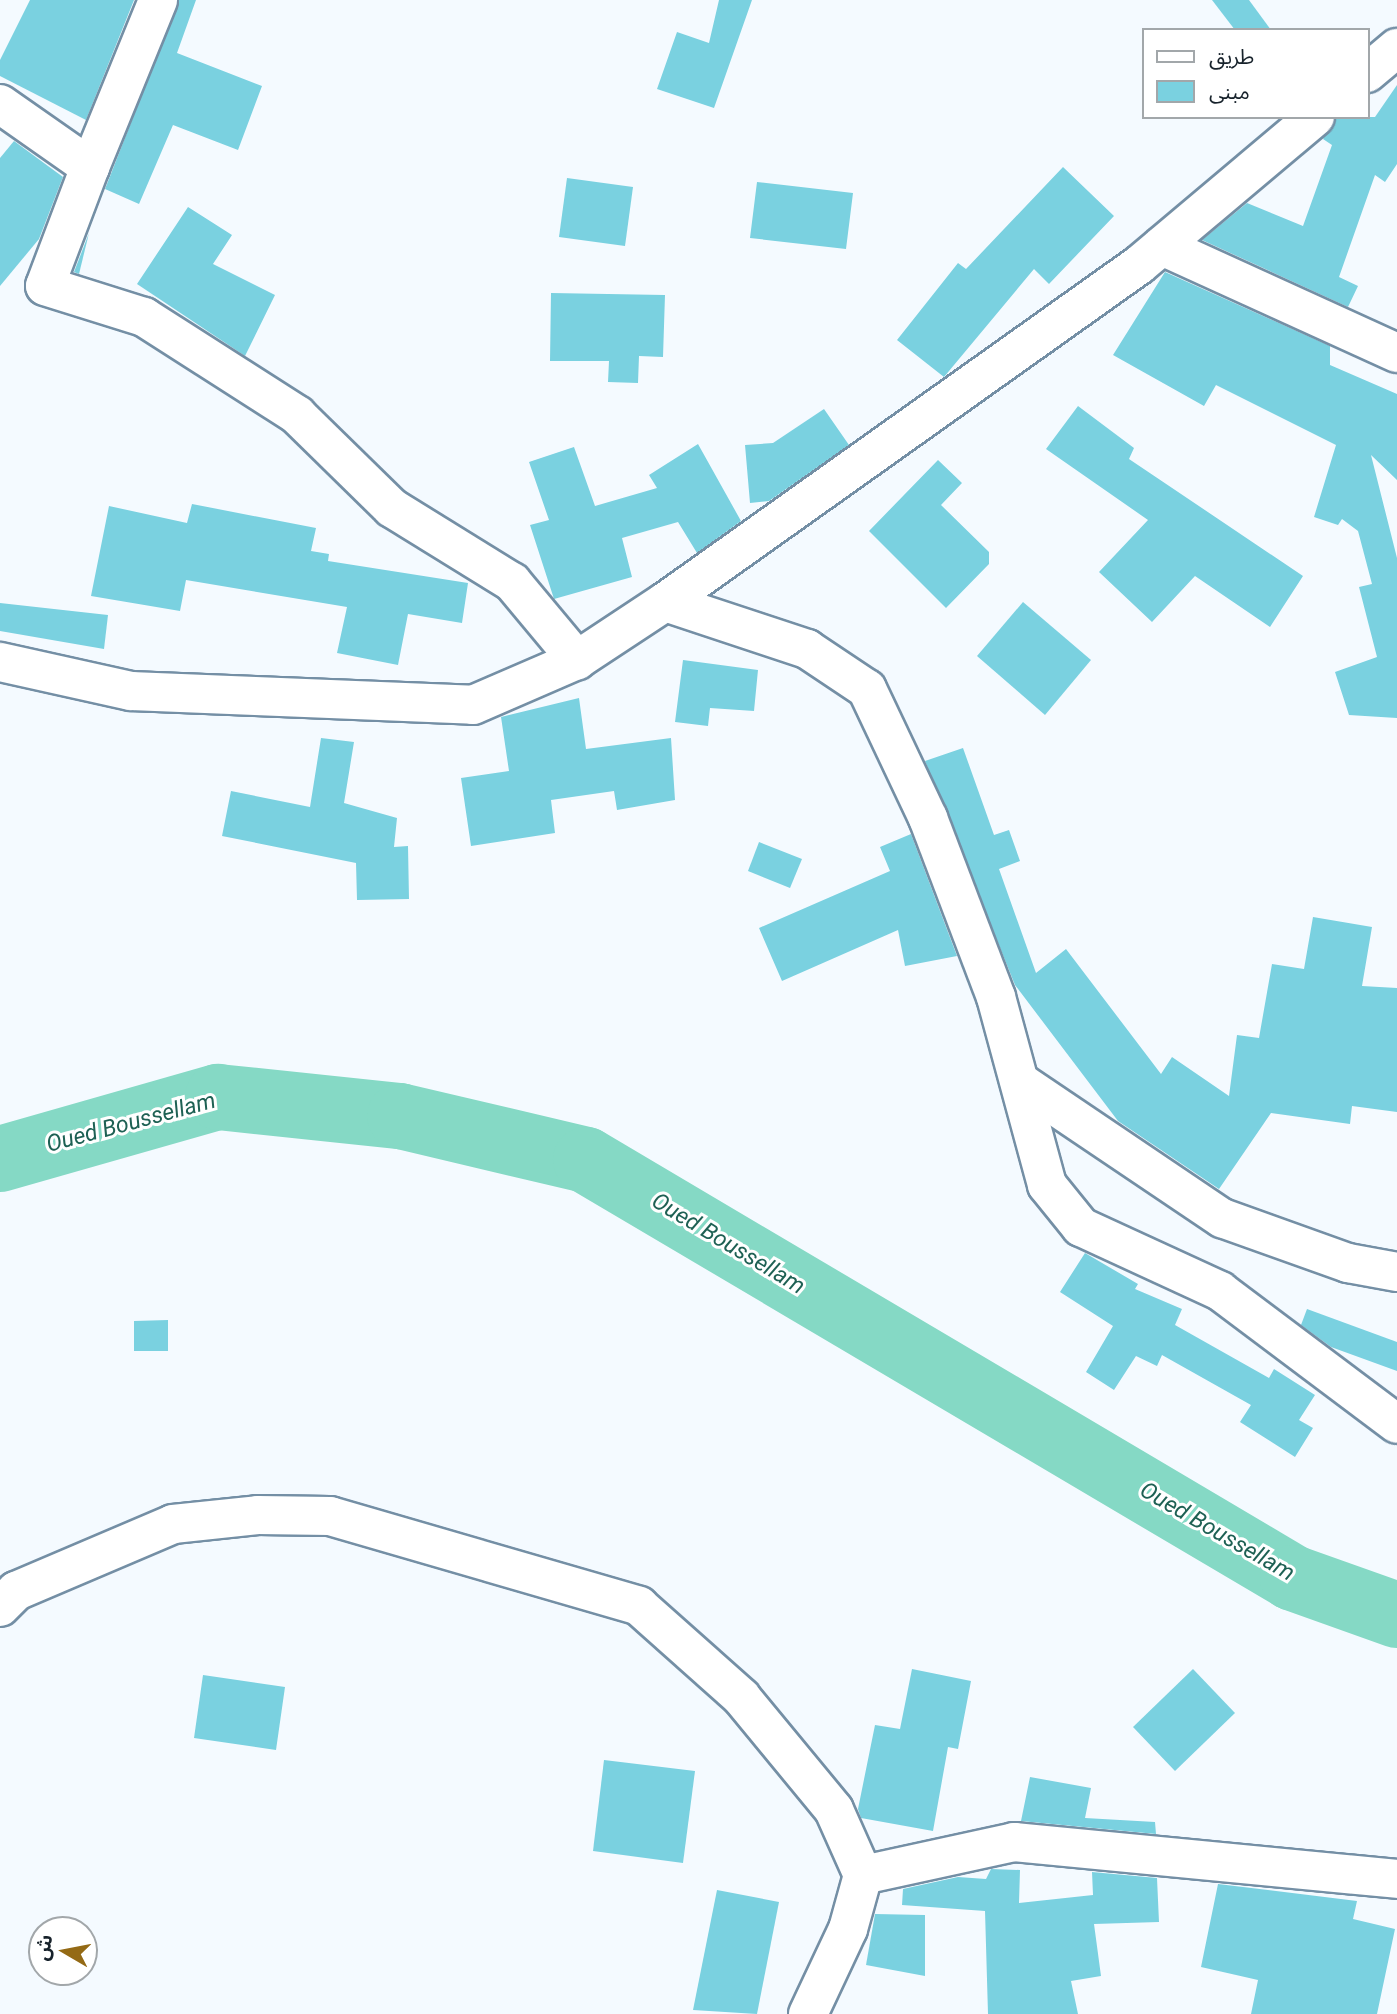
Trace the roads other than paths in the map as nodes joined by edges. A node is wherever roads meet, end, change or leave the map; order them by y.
1 (158, 0) edge
2 (1397, 48) edge
3 (1369, 72) edge
4 (0, 104) edge
5 (1313, 119) edge
6 (90, 167) junction
7 (1162, 246) junction
8 (1397, 353) edge
9 (665, 602) junction
10 (577, 660) junction
11 (0, 662) edge
12 (1020, 1082) junction
13 (1397, 1272) edge
14 (1397, 1424) edge
15 (5, 1597) edge
16 (863, 1875) junction
17 (1397, 1879) edge
18 (808, 2014) edge

1 - 6 street
2 - 3 street
4 - 6 street
5 - 7 street
6 - 10 street
7 - 8 street
7 - 9 street
9 - 10 street
9 - 12 street
10 - 11 street
12 - 13 street
12 - 14 street
15 - 16 street
16 - 17 street
16 - 18 street

